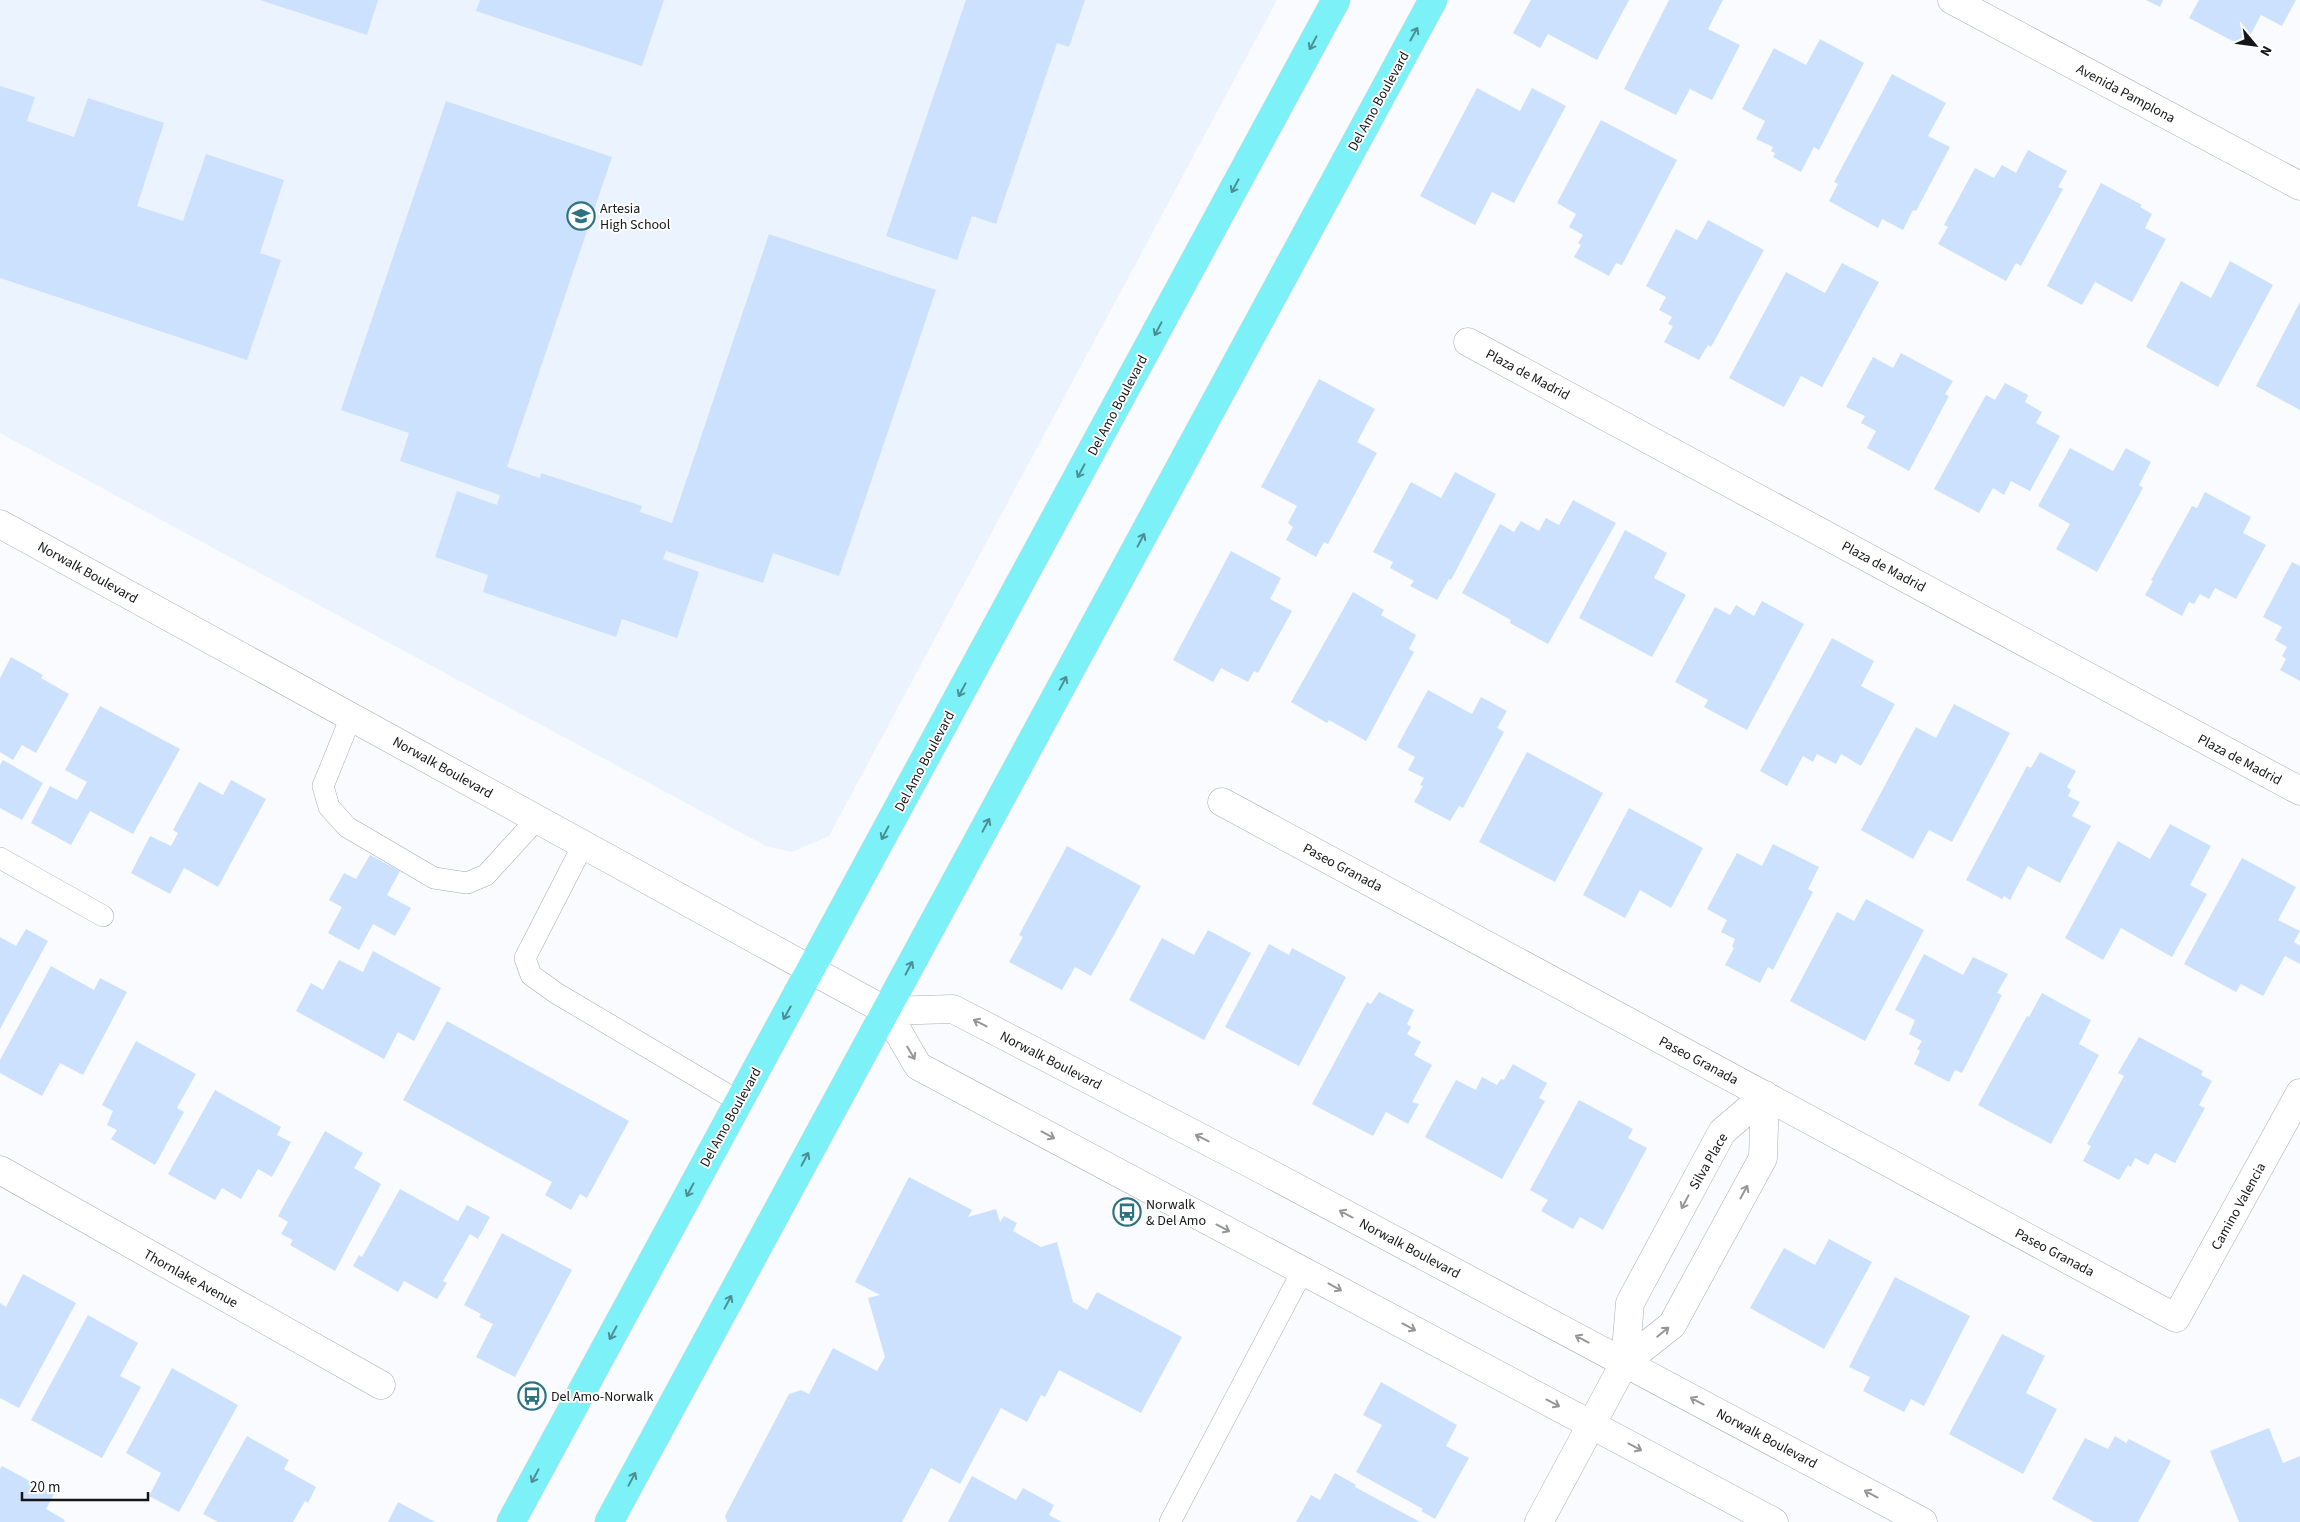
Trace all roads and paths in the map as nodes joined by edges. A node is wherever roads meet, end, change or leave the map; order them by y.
1 (1336, 0) edge
2 (1433, 0) edge
3 (1952, 0) edge
4 (2300, 186) edge
5 (1468, 342) dead end
6 (0, 524) edge
7 (351, 717) junction
8 (2300, 791) edge
9 (1222, 802) dead end
10 (537, 820) junction
11 (583, 845) junction
12 (0, 858) edge
13 (103, 916) dead end
14 (811, 970) junction
15 (886, 1011) junction
16 (2300, 1094) edge
17 (1765, 1095) junction
18 (738, 1101) junction
19 (0, 1170) edge
20 (1303, 1270) junction
21 (2176, 1318) joint
22 (1625, 1362) junction
23 (381, 1385) dead end
24 (1592, 1424) junction
25 (511, 1522) edge
26 (609, 1522) edge
27 (1170, 1522) edge
28 (1539, 1522) edge
29 (1774, 1522) edge
30 (1923, 1522) edge

1 -> 14 main road, Del Amo Boulevard
15 -> 2 main road, Del Amo Boulevard
3 - 4 street, Avenida Pamplona
5 - 8 street, Plaza de Madrid
6 - 7 street, Norwalk Boulevard
7 - 10 street, Norwalk Boulevard
7 - 10 lane
9 - 17 street, Paseo Granada
10 - 11 street, Norwalk Boulevard
11 - 14 street, Norwalk Boulevard
11 - 18 lane
12 - 13 lane
14 - 15 street, Norwalk Boulevard
14 -> 18 main road, Del Amo Boulevard
15 -> 20 street
22 -> 15 street, Norwalk Boulevard
26 -> 15 main road, Del Amo Boulevard
16 - 21 street, Camino Valencia
17 - 21 street, Paseo Granada
17 -> 22 street, Silva Place
22 -> 17 street, Silva Place
18 -> 25 main road, Del Amo Boulevard
19 - 23 street, Thornlake Avenue
20 -> 24 street
20 - 27 lane
22 - 24 street, Silva Place
30 -> 22 street, Norwalk Boulevard
24 - 28 street, Silva Place
24 -> 29 street

